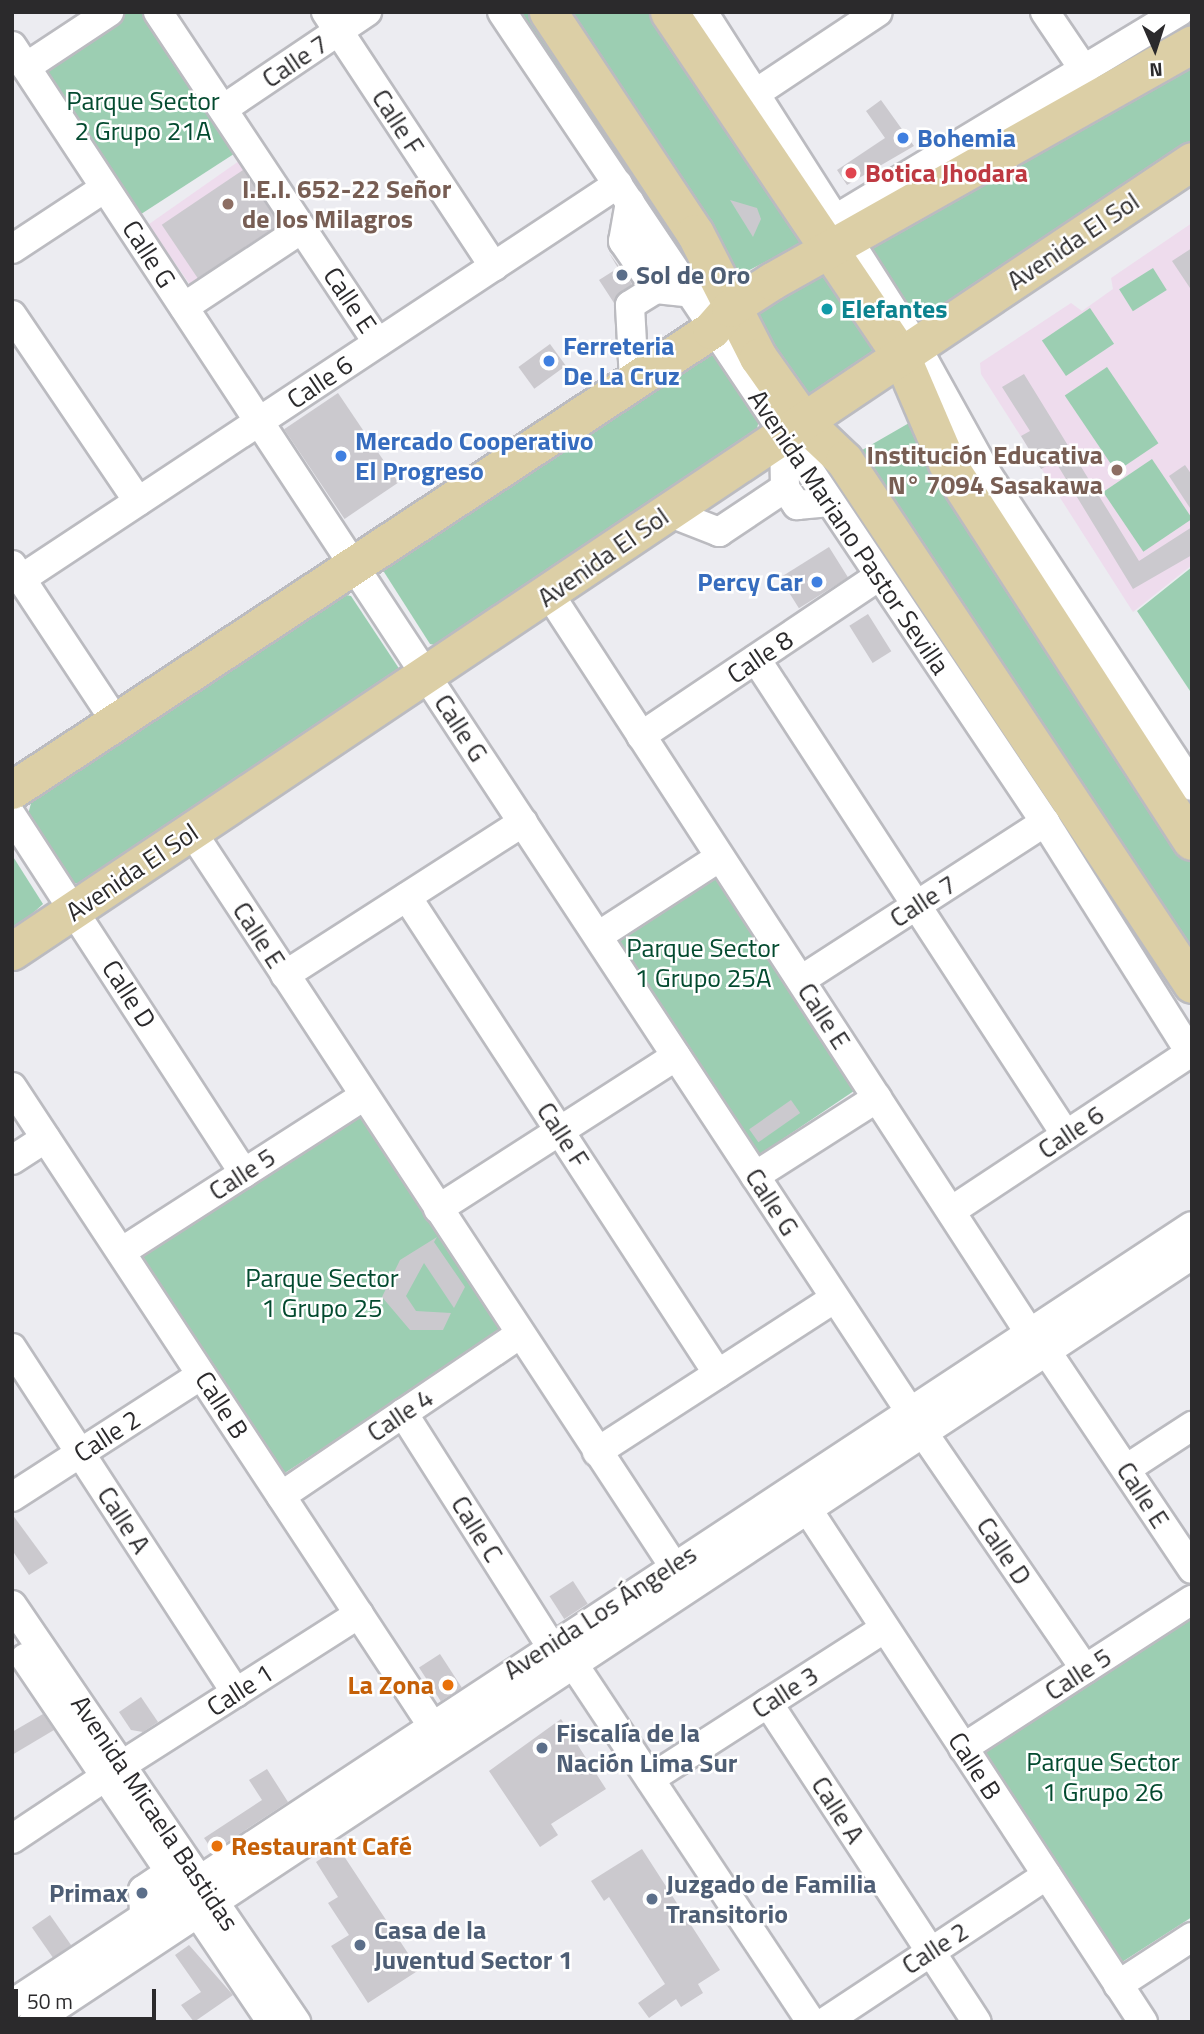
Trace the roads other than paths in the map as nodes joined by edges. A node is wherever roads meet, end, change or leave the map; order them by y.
1 (109, 12) edge
2 (158, 12) edge
3 (367, 12) edge
4 (502, 12) edge
5 (548, 12) edge
6 (670, 12) edge
7 (703, 12) edge
8 (1045, 12) edge
9 (1179, 12) edge
10 (876, 13) edge
11 (332, 22) edge
12 (1192, 44) edge
13 (19, 56) edge
14 (1084, 71) junction
15 (756, 93) junction
16 (223, 109) junction
17 (1192, 162) edge
18 (106, 188) junction
19 (624, 193) junction
20 (302, 229) junction
21 (836, 235) junction
22 (12, 249) edge
23 (494, 267) junction
24 (656, 289) junction
25 (687, 292) junction
26 (184, 307) junction
27 (12, 315) edge
28 (720, 319) junction
29 (379, 343) junction
30 (909, 352) junction
31 (634, 380) junction
32 (259, 422) junction
33 (794, 427) junction
34 (785, 488) junction
35 (138, 501) junction
36 (830, 502) junction
37 (668, 512) junction
38 (354, 560) junction
39 (17, 572) edge
40 (878, 577) junction
41 (550, 595) junction
42 (757, 659) junction
43 (427, 677) junction
44 (116, 722) junction
45 (641, 736) junction
46 (1192, 786) edge
47 (12, 790) edge
48 (12, 816) edge
49 (523, 822) junction
50 (1045, 822) junction
51 (192, 832) junction
52 (1192, 841) edge
53 (720, 857) junction
54 (407, 897) junction
55 (916, 905) junction
56 (75, 910) junction
57 (598, 936) junction
58 (12, 951) edge
59 (285, 975) junction
60 (801, 980) junction
61 (1192, 985) edge
62 (1191, 1054) edge
63 (676, 1056) junction
64 (12, 1087) edge
65 (364, 1096) junction
66 (877, 1098) junction
67 (560, 1131) junction
68 (1066, 1135) junction
69 (46, 1138) junction
70 (12, 1160) edge
71 (244, 1173) junction
72 (755, 1176) junction
73 (438, 1209) junction
74 (951, 1212) junction
75 (1192, 1226) edge
76 (121, 1252) junction
77 (1192, 1255) edge
78 (835, 1298) junction
79 (520, 1334) junction
80 (1038, 1342) junction
81 (12, 1348) edge
82 (719, 1374) junction
83 (201, 1375) junction
84 (403, 1413) junction
85 (917, 1422) junction
86 (1192, 1426) edge
87 (81, 1452) junction
88 (597, 1452) junction
89 (1126, 1468) junction
90 (281, 1496) junction
91 (12, 1497) edge
92 (808, 1510) junction
93 (673, 1564) junction
94 (1192, 1569) edge
95 (1192, 1600) edge
96 (12, 1605) edge
97 (359, 1614) junction
98 (885, 1628) junction
99 (12, 1638) edge
100 (550, 1644) junction
101 (574, 1665) junction
102 (1085, 1669) junction
103 (236, 1693) junction
104 (768, 1703) junction
105 (431, 1724) junction
106 (963, 1748) junction
107 (114, 1771) junction
108 (650, 1779) junction
109 (12, 1839) edge
110 (1047, 1875) junction
111 (192, 1890) junction
112 (151, 1926) junction
113 (1192, 1937) edge
114 (930, 1950) junction
115 (1118, 1985) junction
116 (12, 2004) edge
117 (33, 2022) edge
118 (271, 2022) edge
119 (296, 2022) edge
120 (811, 2022) edge
121 (825, 2022) edge
122 (977, 2022) edge
123 (1143, 2022) edge

1 - 13 street
2 - 16 street, Calle E
3 - 11 street, Calle 7
4 - 19 street, Avenida Mariano Pastor Sevilla
5 - 28 main road, Avenida Mariano Pastor Sevilla
6 - 21 main road
7 - 15 street
8 - 14 street
9 - 14 street
10 - 15 street
11 - 16 street, Calle 7
11 - 23 street, Calle F
12 - 21 main road
13 - 18 street, Calle G
14 - 21 street
15 - 21 street
16 - 20 street, Calle E
17 - 30 main road, Avenida El Sol
18 - 22 street
18 - 26 street, Calle G
19 - 23 street, Calle 6
19 - 24 street
19 - 25 street, Avenida Mariano Pastor Sevilla
20 - 26 street
20 - 29 street, Calle E
21 - 28 main road
21 - 30 main road
23 - 29 street, Calle 6
24 - 25 street
24 - 31 street
25 - 28 street, Avenida Mariano Pastor Sevilla
26 - 32 street, Calle G
27 - 35 street
28 - 31 main road
28 - 33 main road, Avenida Mariano Pastor Sevilla
29 - 32 street, Calle 6
30 - 33 main road, Avenida El Sol
30 - 46 street
30 - 52 main road
31 - 38 main road
32 - 35 street, Calle 6
32 - 38 street, Calle G
33 - 34 street
33 - 36 street, Avenida Mariano Pastor Sevilla
33 - 37 main road, Avenida El Sol
33 - 61 main road, Avenida Mariano Pastor Sevilla
34 - 36 street
34 - 37 street
35 - 39 street, Calle 6
36 - 40 street, Avenida Mariano Pastor Sevilla
37 - 41 main road, Avenida El Sol
38 - 43 street, Calle G
38 - 44 main road
39 - 44 street
40 - 42 street, Calle 8
40 - 50 street, Avenida Mariano Pastor Sevilla
41 - 43 main road, Avenida El Sol
41 - 45 street, Calle E
42 - 45 street, Calle 8
42 - 55 street
43 - 49 street, Calle G
43 - 51 main road, Avenida El Sol
44 - 47 main road
45 - 53 street, Calle E
48 - 56 street, Calle D
49 - 54 street
49 - 57 street, Calle G
50 - 55 street, Calle 7
50 - 62 street, Avenida Mariano Pastor Sevilla
51 - 56 main road, Avenida El Sol
51 - 59 street, Calle E
53 - 57 street
53 - 60 street, Calle E
54 - 59 street
54 - 67 street, Calle F
55 - 60 street, Calle 7
55 - 68 street
56 - 58 main road, Avenida El Sol
56 - 71 street, Calle D
57 - 63 street, Calle G
59 - 65 street, Calle E
60 - 66 street, Calle E
62 - 68 street, Calle 6
63 - 67 street
63 - 72 street, Calle G
64 - 69 street, Calle B
65 - 71 street, Calle 5
65 - 73 street, Calle E
66 - 72 street
66 - 74 street, Calle E
67 - 73 street
67 - 82 street, Calle F
68 - 74 street, Calle 6
69 - 70 street
69 - 76 street, Calle B
71 - 76 street, Calle 5
72 - 78 street, Calle G
73 - 79 street, Calle E
74 - 80 street, Calle E
75 - 80 street, Avenida Los Ángeles
76 - 83 street, Calle B
77 - 80 street, Avenida Los Ángeles
78 - 82 street
78 - 85 street, Calle G
79 - 84 street, Calle 4
79 - 88 street, Calle E
80 - 85 street, Avenida Los Ángeles
80 - 89 street, Calle E
81 - 87 street, Calle A
82 - 88 street
83 - 87 street, Calle 2
83 - 90 street, Calle B
84 - 90 street, Calle 4
84 - 100 street, Calle C
85 - 92 street, Avenida Los Ángeles
85 - 93 street, Avenida Los Ángeles
85 - 102 street, Calle D
86 - 89 street
87 - 91 street, Calle 2
87 - 103 street, Calle A
88 - 93 street, Calle E
89 - 94 street, Calle E
90 - 97 street, Calle B
92 - 98 street, Calle B
92 - 101 street, Avenida Los Ángeles
93 - 100 street, Avenida Los Ángeles
95 - 102 street, Calle 5
96 - 107 street, Avenida Micaela Bastidas
97 - 103 street, Calle 1
97 - 105 street, Calle B
98 - 104 street, Calle 3
98 - 106 street, Calle B
99 - 107 street, Avenida Micaela Bastidas
100 - 101 street, Calle C
100 - 105 street, Avenida Los Ángeles
101 - 108 street, Calle C
101 - 111 street, Avenida Los Ángeles
102 - 106 street, Calle 5
103 - 107 street, Calle 1
104 - 108 street, Calle 3
104 - 114 street, Calle A
105 - 111 street, Avenida Los Ángeles
106 - 110 street, Calle B
107 - 109 street
107 - 111 street, Avenida Micaela Bastidas
108 - 120 street, Calle C
110 - 114 street, Calle 2
110 - 115 street, Calle B
111 - 112 street, Avenida Los Ángeles
111 - 112 street
111 - 118 street, Avenida Micaela Bastidas
111 - 119 street, Avenida Micaela Bastidas
112 - 116 street, Avenida Los Ángeles
112 - 117 street, Avenida Los Ángeles
113 - 115 street
114 - 121 street, Calle 2
114 - 122 street, Calle A
115 - 123 street, Calle B

